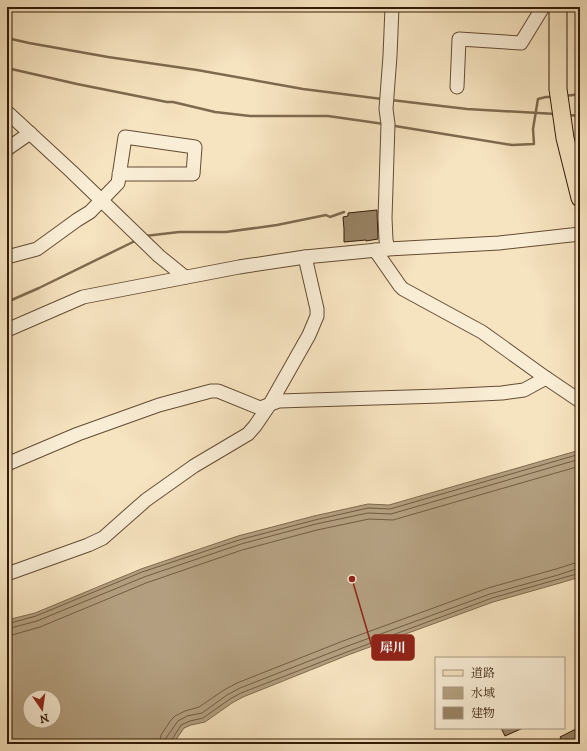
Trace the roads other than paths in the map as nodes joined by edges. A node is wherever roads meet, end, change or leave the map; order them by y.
1 (392, 7) edge
2 (543, 7) edge
3 (558, 7) edge
4 (457, 87) dead end
5 (7, 112) edge
6 (30, 133) junction
7 (7, 148) edge
8 (119, 174) junction
9 (580, 198) edge
10 (101, 201) junction
11 (580, 234) edge
12 (388, 248) junction
13 (375, 250) junction
14 (7, 257) edge
15 (305, 257) junction
16 (185, 277) junction
17 (7, 330) edge
18 (546, 378) junction
19 (580, 401) edge
20 (270, 404) junction
21 (7, 464) edge
22 (7, 574) edge

1 - 12 street
2 - 4 street
3 - 9 main road
5 - 6 street
6 - 7 street
6 - 10 street
8 - 8 street
8 - 10 street
10 - 14 street
10 - 16 street
11 - 12 street
12 - 13 street
13 - 15 street
13 - 18 street
15 - 16 street
15 - 20 street
16 - 17 street
18 - 19 street
18 - 20 street
20 - 21 street
20 - 22 street

